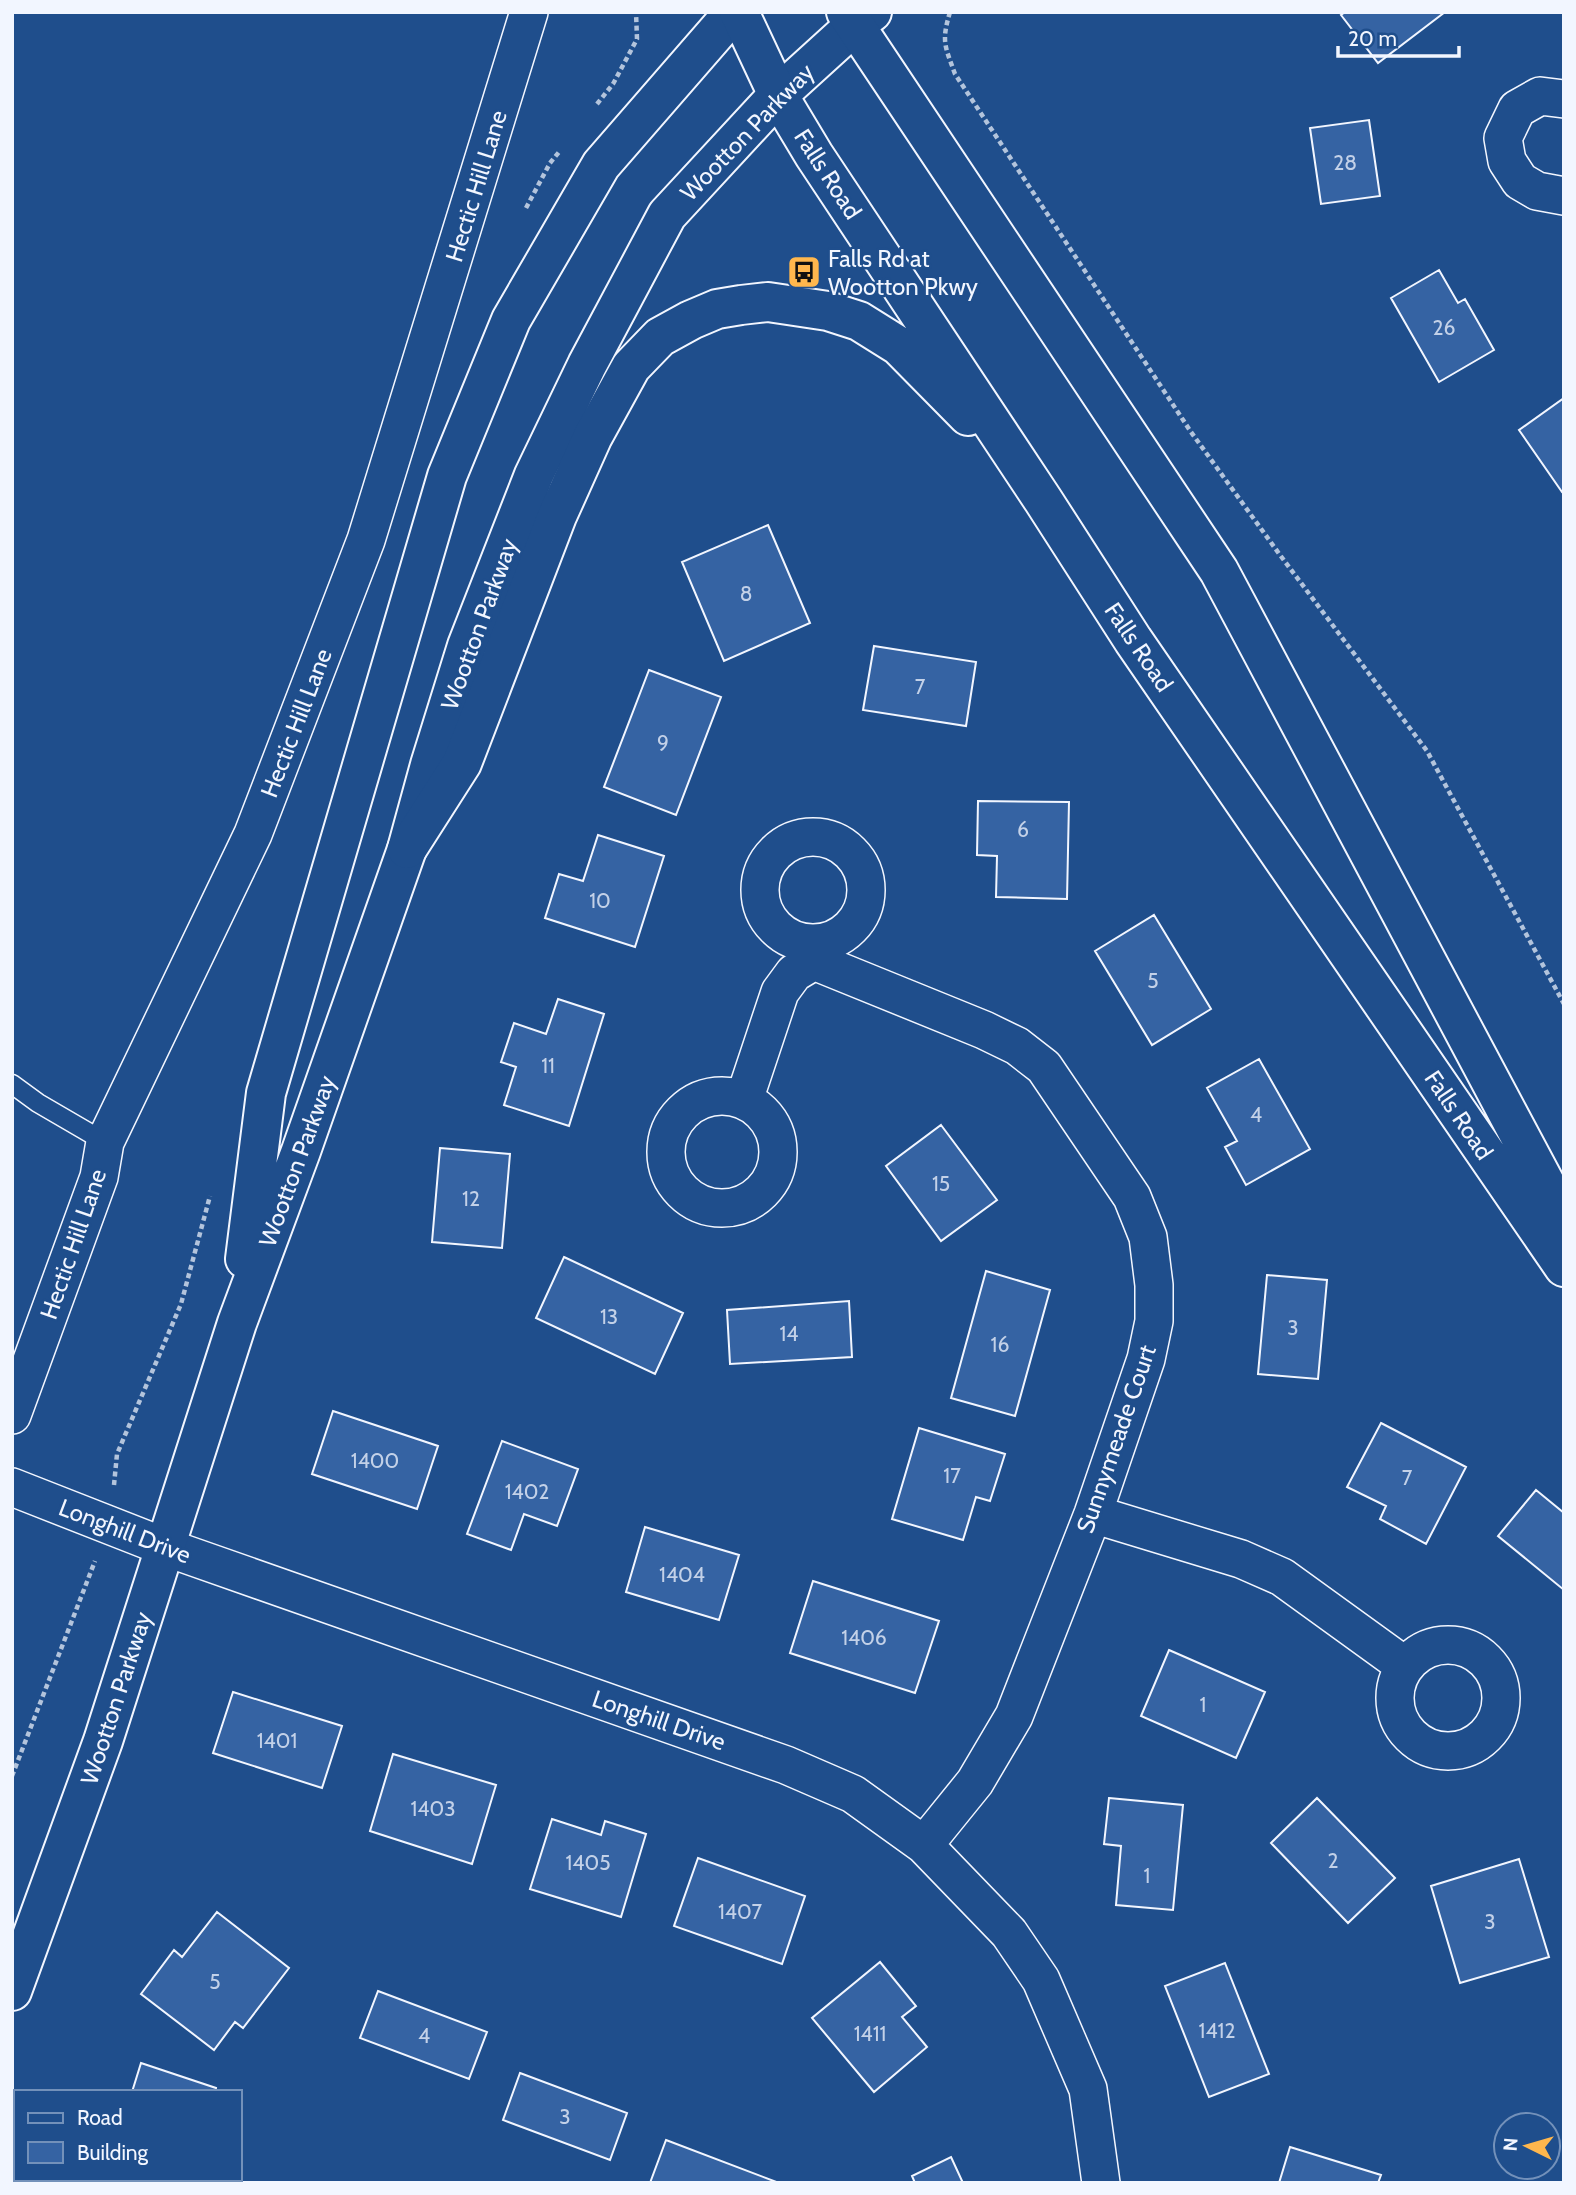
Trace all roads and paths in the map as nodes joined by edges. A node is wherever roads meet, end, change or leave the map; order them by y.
1 (529, 12) edge
2 (736, 12) edge
3 (950, 12) edge
4 (858, 16) edge
5 (778, 94) junction
6 (1564, 99) edge
7 (1564, 196) edge
8 (1044, 500) junction
9 (407, 849) junction
10 (1564, 1004) edge
11 (12, 1084) edge
12 (744, 1100) dead end
13 (106, 1142) junction
14 (1564, 1219) edge
15 (1564, 1267) edge
16 (237, 1324) junction
17 (12, 1415) edge
18 (12, 1487) edge
19 (1093, 1514) junction
20 (166, 1547) junction
21 (1405, 1666) dead end
22 (924, 1845) junction
23 (12, 1991) edge
24 (1101, 2183) edge

1 - 13 street, Hectic Hill Lane
2 - 5 main road, Falls Road
2 - 16 main road, Wootton Parkway
3 - 10 path
4 - 5 main road, Wootton Parkway
4 - 14 main road, Falls Road
5 - 8 main road, Falls Road
5 - 9 main road, Wootton Parkway
6 - 7 street
8 - 9 main road
8 - 15 main road, Falls Road
9 - 16 main road, Wootton Parkway
11 - 13 lane
12 - 19 street, Sunnymeade Court
13 - 17 street, Hectic Hill Lane
16 - 20 main road, Wootton Parkway
18 - 20 street, Longhill Drive
19 - 21 street
19 - 22 street, Sunnymeade Court
20 - 22 street, Longhill Drive
20 - 23 main road, Wootton Parkway
22 - 24 street, Longhill Drive

